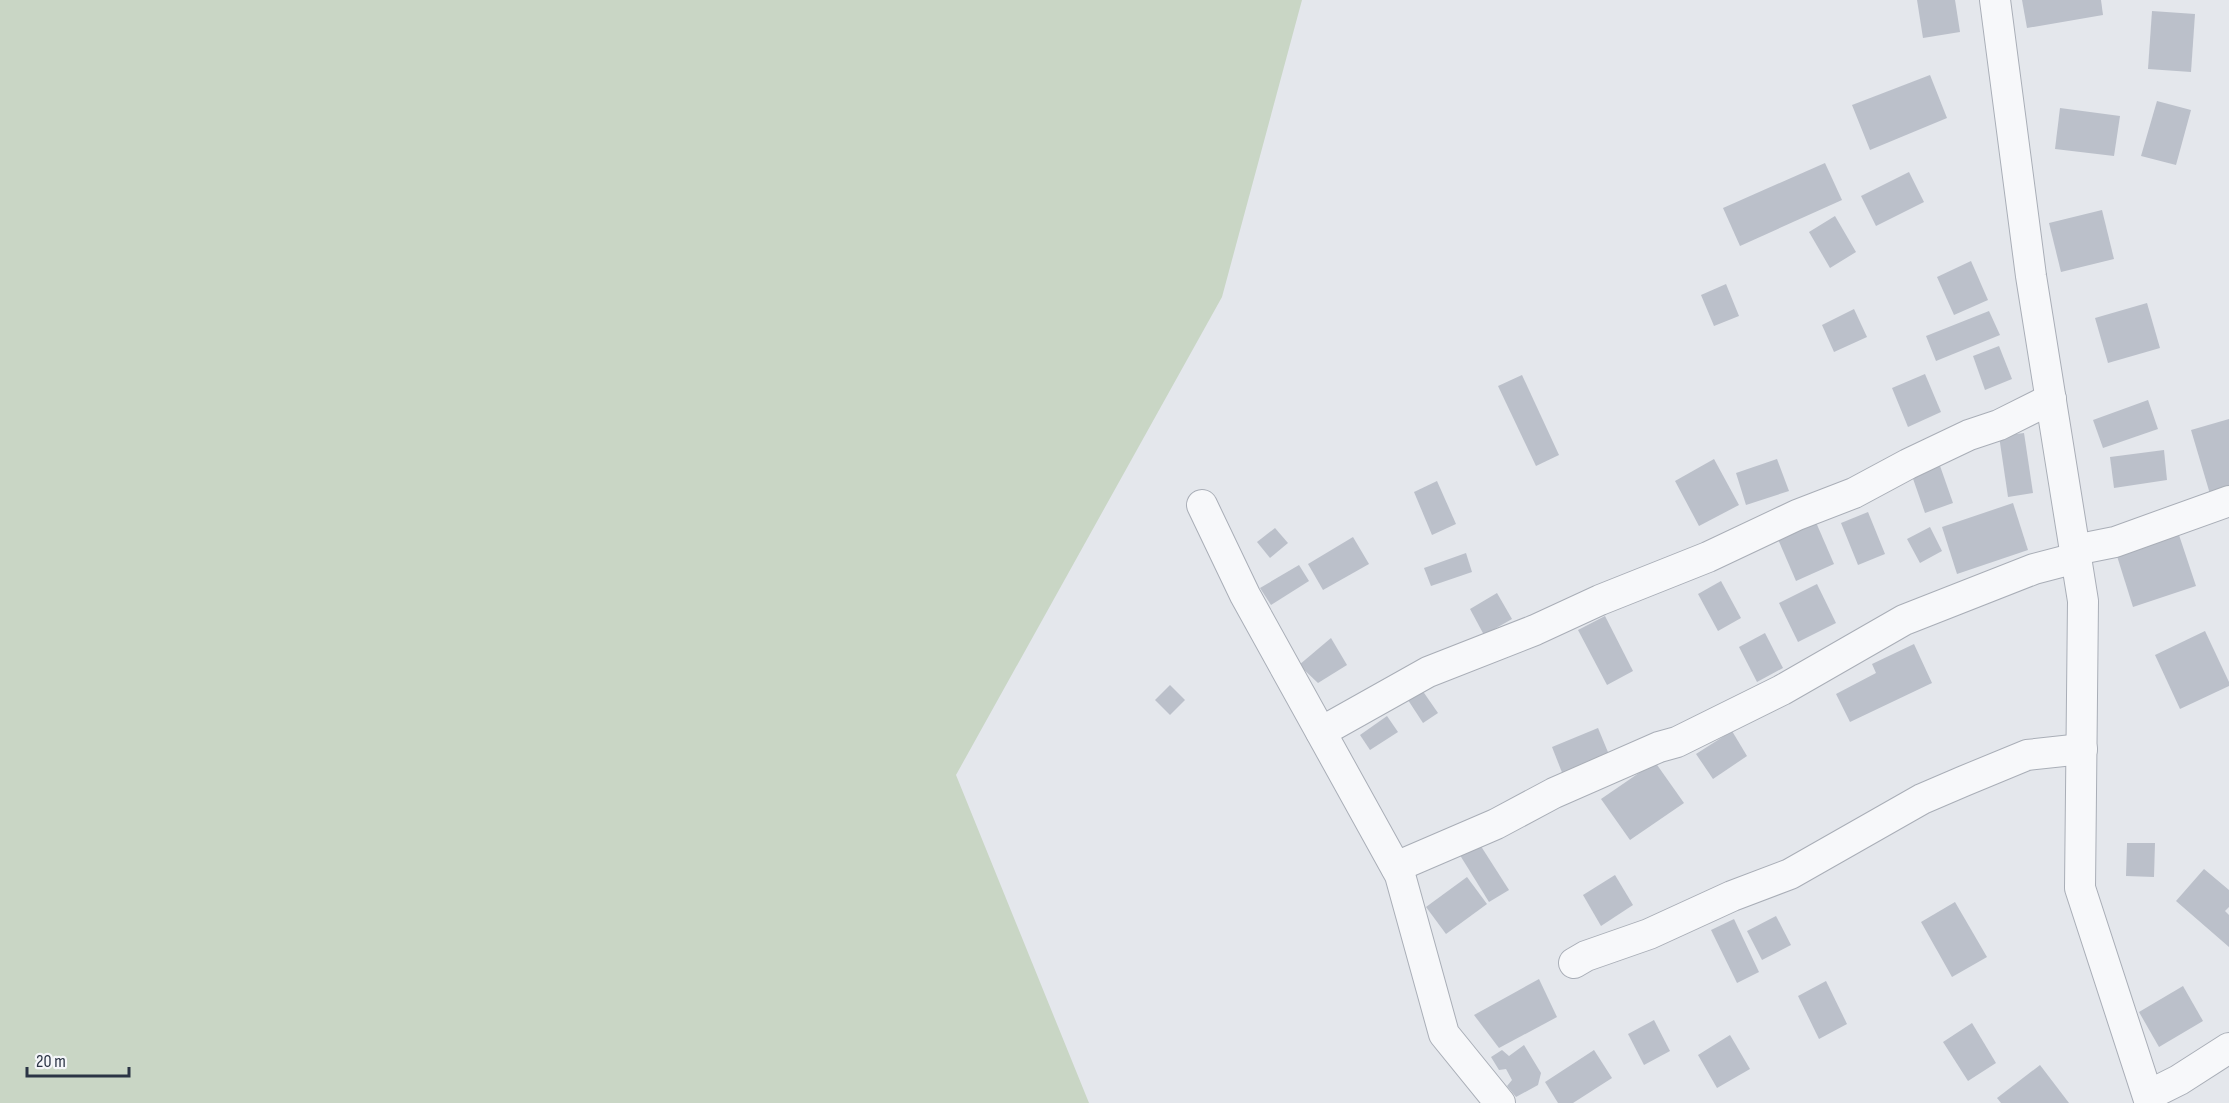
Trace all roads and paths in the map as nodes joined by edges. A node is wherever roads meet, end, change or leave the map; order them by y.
1 (1995, 0) edge
2 (2051, 399) junction
3 (2229, 501) edge
4 (1202, 505) dead end
5 (2076, 554) junction
6 (1321, 732) junction
7 (2082, 749) junction
8 (1396, 867) junction
9 (1574, 963) dead end
10 (2229, 1048) edge
11 (2150, 1099) edge
12 (1500, 1103) edge

1 - 2 street
2 - 5 street
2 - 6 street
3 - 5 street
4 - 6 street
5 - 7 street
5 - 8 street
6 - 8 street
7 - 9 street
7 - 11 street
8 - 12 street
10 - 11 street

